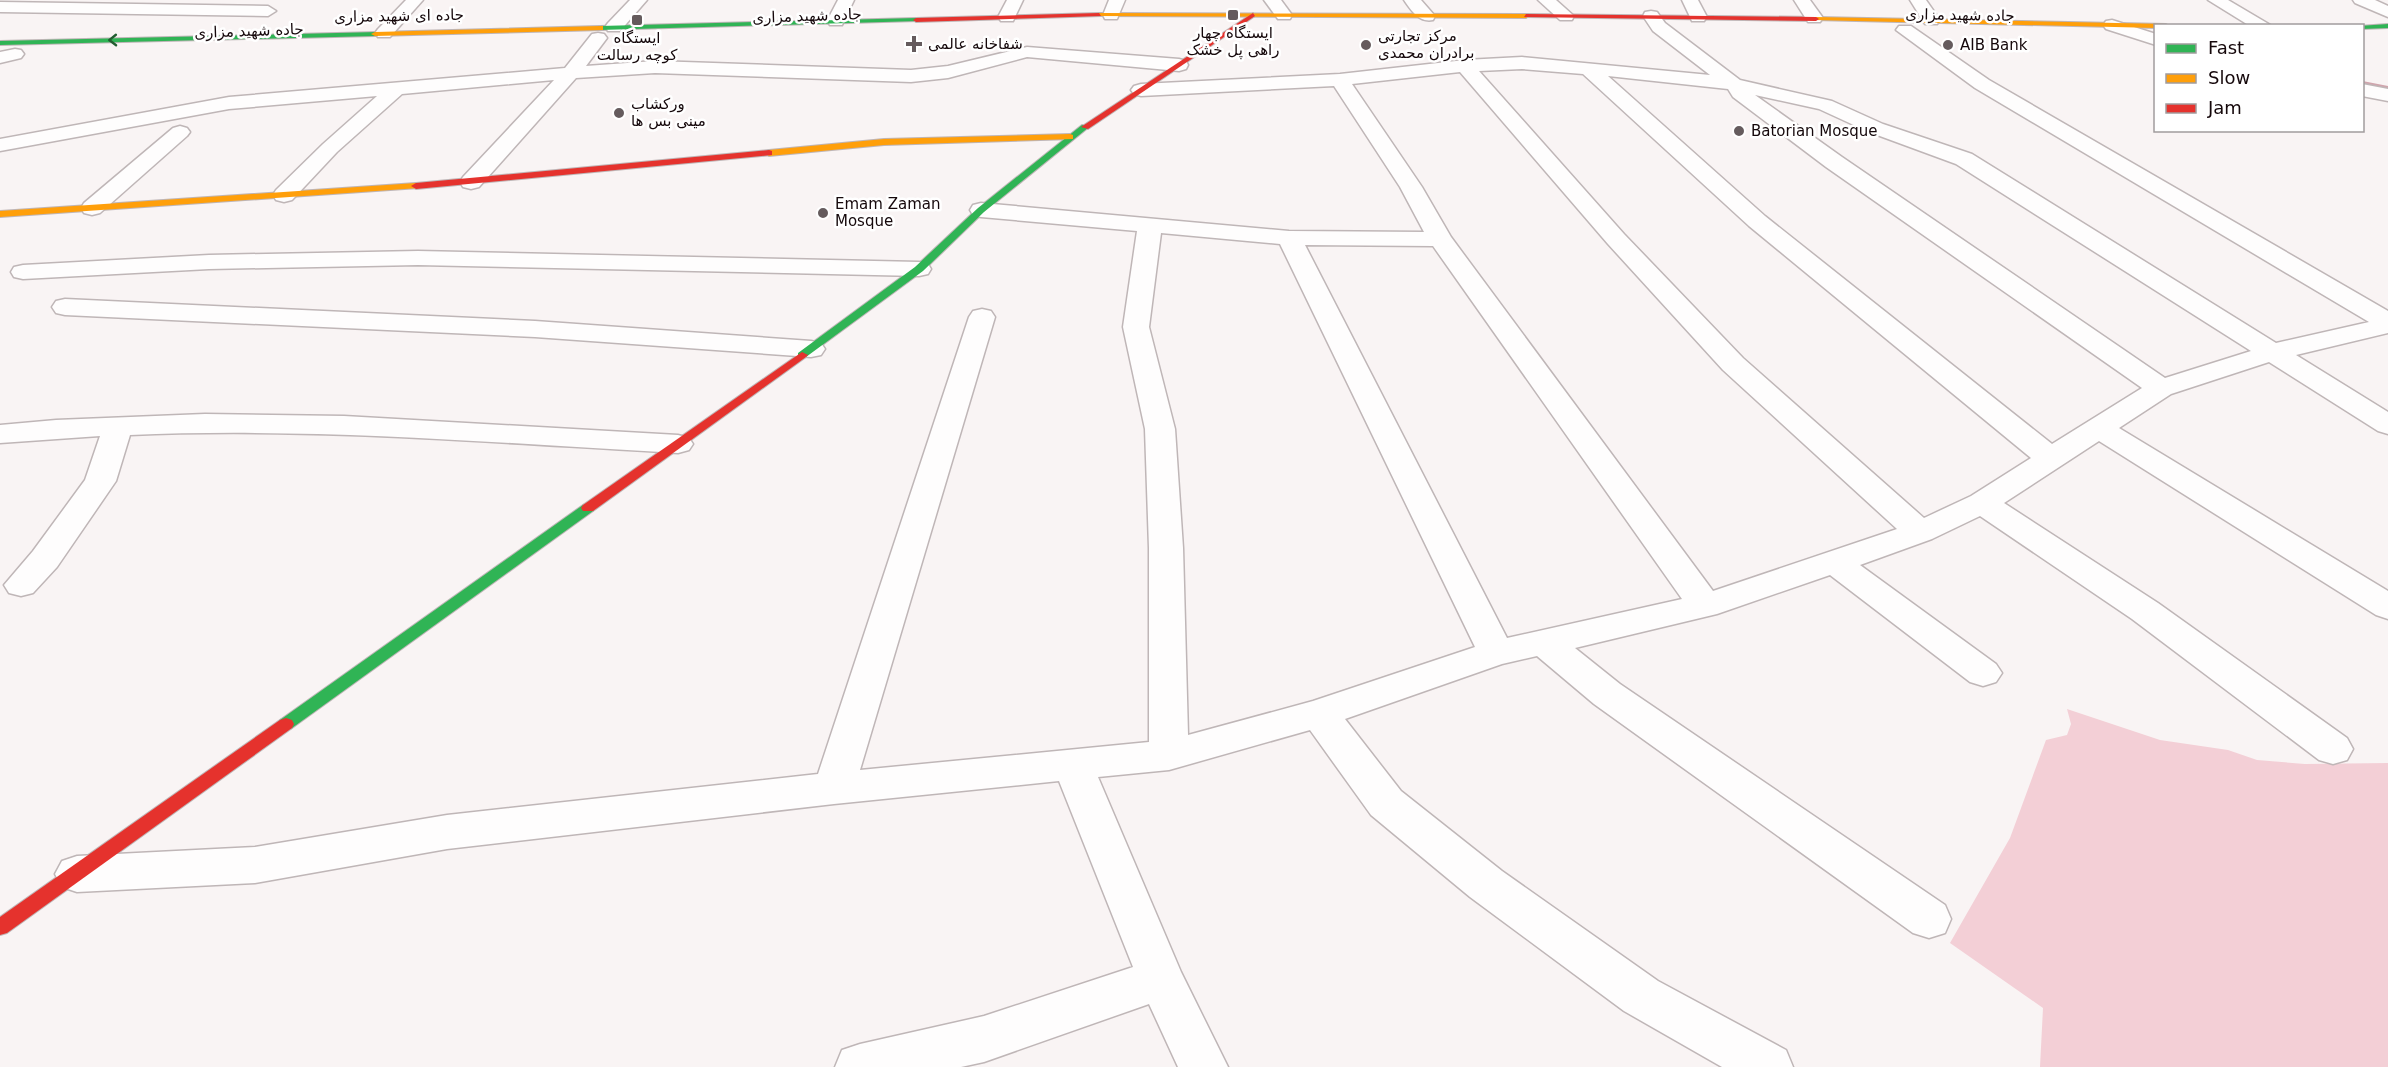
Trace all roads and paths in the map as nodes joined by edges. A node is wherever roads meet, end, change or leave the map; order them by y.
1 (415, 0) edge
2 (639, 0) edge
3 (846, 0) edge
4 (1015, 0) edge
5 (1272, 0) edge
6 (1412, 0) edge
7 (1546, 0) edge
8 (1690, 0) edge
9 (1802, 0) edge
10 (1918, 0) edge
11 (2216, 0) edge
12 (2361, 0) edge
13 (0, 7) edge
14 (1114, 8) edge
15 (268, 11) dead end
16 (2388, 12) edge
17 (1253, 15) junction
18 (1284, 15) junction
19 (1427, 16) junction
20 (1566, 16) junction
21 (1007, 17) junction
22 (1698, 17) junction
23 (1814, 18) junction
24 (1931, 20) junction
25 (836, 21) junction
26 (1655, 22) junction
27 (2260, 24) edge
28 (2112, 25) junction
29 (1238, 26) junction
30 (2154, 26) edge
31 (2388, 26) edge
32 (2364, 27) edge
33 (1905, 30) junction
34 (384, 33) junction
35 (606, 33) junction
36 (2150, 37) edge
37 (2364, 38) edge
38 (2388, 38) edge
39 (4, 52) edge
40 (1179, 65) junction
41 (1465, 66) junction
42 (1590, 70) junction
43 (571, 73) junction
44 (1340, 80) junction
45 (1734, 84) junction
46 (396, 89) junction
47 (1141, 90) junction
48 (2364, 90) edge
49 (2388, 95) edge
50 (180, 132) dead end
51 (1070, 137) junction
52 (0, 144) edge
53 (471, 182) junction
54 (284, 195) junction
55 (92, 207) junction
56 (981, 210) junction
57 (0, 214) edge
58 (1149, 224) junction
59 (1289, 238) junction
60 (1440, 239) junction
61 (919, 269) junction
62 (23, 272) dead end
63 (65, 307) dead end
64 (982, 317) dead end
65 (2388, 324) edge
66 (811, 349) junction
67 (2274, 352) junction
68 (2162, 388) junction
69 (2388, 425) edge
70 (118, 427) junction
71 (2099, 428) junction
72 (0, 434) edge
73 (678, 444) junction
74 (2052, 459) junction
75 (1982, 502) junction
76 (1920, 532) junction
77 (1834, 562) junction
78 (21, 585) dead end
79 (1706, 606) junction
80 (2388, 607) edge
81 (1545, 643) junction
82 (1496, 653) junction
83 (1983, 673) dead end
84 (1318, 713) junction
85 (2333, 749) dead end
86 (1169, 755) junction
87 (1072, 764) junction
88 (834, 788) junction
89 (77, 874) junction
90 (1929, 919) dead end
91 (0, 927) edge
92 (1161, 979) junction
93 (860, 1067) edge
94 (1203, 1067) edge
95 (1768, 1067) edge

1 - 34 street
2 - 35 street
3 - 25 street
4 - 21 street
5 - 18 street
6 - 19 street
7 - 20 street
8 - 22 street
9 - 23 street
10 - 24 street
11 - 27 street
12 - 16 street
13 - 15 street
14 - 17 main road, جاده ای شهید مزاری
14 - 21 main road, جاده ای شهید مزاری
17 - 18 main road, جاده ای شهید مزاری
17 - 29 main road
18 - 19 main road, جاده ای شهید مزاری
19 - 20 main road, جاده ای شهید مزاری
20 - 26 main road, جاده ای شهید مزاری
21 - 25 main road, جاده ای شهید مزاری
22 - 23 main road, جاده ای شهید مزاری
22 - 26 main road, جاده ای شهید مزاری
23 - 24 main road, جاده ای شهید مزاری
24 - 28 main road, جاده ای شهید مزاری
25 - 35 main road, جاده ای شهید مزاری
26 - 29 main road, جاده شهید مزاری
26 - 33 main road, جاده شهید مزاری
26 - 45 street
28 - 30 main road, جاده ای شهید مزاری
28 - 36 street
29 - 35 main road, جاده شهید مزاری
29 - 40 main road
31 - 32 main road
33 - 36 main road, جاده شهید مزاری
33 - 65 street
34 - 35 main road, جاده ای شهید مزاری
34 -> 39 main road, جاده ای شهید مزاری
35 - 39 main road, جاده شهید مزاری
35 - 43 street
37 - 38 main road
40 - 43 street
40 - 47 main road
41 - 42 street
41 - 44 street
41 - 76 street
42 - 45 street
42 - 74 street
43 - 46 street
43 - 53 street
44 - 47 street
44 - 60 street
45 - 67 street
45 - 68 street
46 - 52 street
46 - 54 street
47 - 51 main road
48 - 49 street
50 - 55 street
51 - 53 main road
51 - 56 main road
53 - 54 main road
54 - 55 main road
55 - 57 main road
56 - 58 street
56 - 61 main road
58 - 59 street
58 - 86 street
59 - 60 street
59 - 82 street
60 - 79 street
61 - 62 street
61 - 66 main road
63 - 66 street
64 - 88 street
65 - 67 street
66 - 73 main road
67 - 68 street
67 - 69 street
68 - 71 street
70 - 72 street
70 - 73 street
70 - 78 street
71 - 74 street
71 - 80 street
73 - 89 main road
74 - 75 street
75 - 76 street
75 - 85 street
76 - 77 street
77 - 79 street
77 - 83 street
79 - 81 street
81 - 82 street
81 - 90 street
82 - 84 street
84 - 86 street
84 - 95 street
86 - 87 street
87 - 88 street
87 - 92 street
88 - 89 street
89 - 91 main road
92 - 93 street
92 - 94 street

